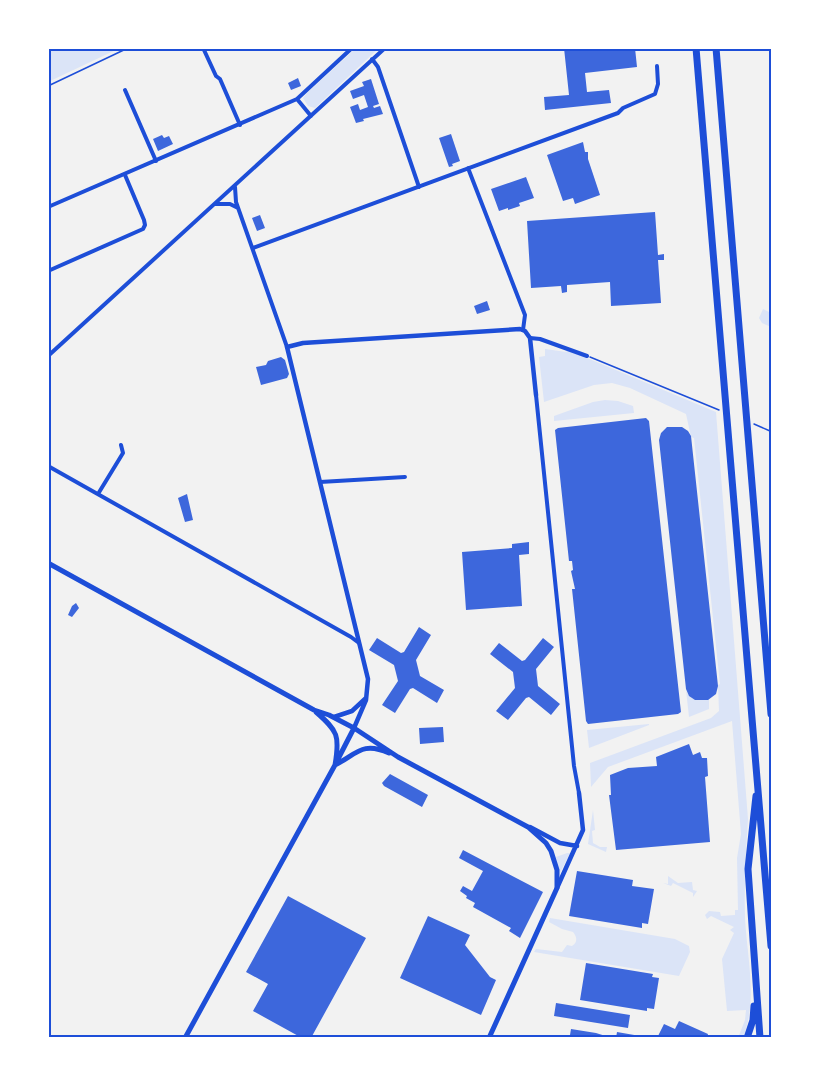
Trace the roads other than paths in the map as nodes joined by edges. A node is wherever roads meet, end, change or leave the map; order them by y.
1 (352, 48) edge
2 (385, 48) edge
3 (696, 48) edge
4 (716, 48) edge
5 (204, 50) dead end
6 (372, 60) junction
7 (657, 66) dead end
8 (125, 90) dead end
9 (297, 99) junction
10 (311, 116) junction
11 (240, 124) junction
12 (156, 161) junction
13 (468, 168) junction
14 (125, 175) junction
15 (237, 183) junction
16 (419, 187) junction
17 (216, 204) junction
18 (48, 207) edge
19 (239, 209) junction
20 (252, 248) junction
21 (48, 271) edge
22 (523, 330) junction
23 (530, 338) junction
24 (287, 347) junction
25 (48, 356) edge
26 (587, 356) road end
27 (536, 395) joint
28 (121, 445) dead end
29 (48, 466) edge
30 (405, 477) dead end
31 (320, 482) junction
32 (98, 494) junction
33 (48, 563) edge
34 (359, 643) junction
35 (367, 696) junction
36 (314, 710) junction
37 (771, 714) edge
38 (334, 717) junction
39 (354, 728) junction
40 (398, 757) junction
41 (334, 765) junction
42 (758, 785) junction
43 (579, 793) joint
44 (528, 827) junction
45 (577, 846) junction
46 (557, 888) junction
47 (771, 946) edge
48 (755, 982) junction
49 (185, 1038) edge
50 (489, 1038) edge
51 (747, 1038) edge
52 (760, 1038) edge

1 - 9 street
2 - 6 street
3 - 42 highway
4 - 37 highway
5 - 11 street
6 - 10 street
6 - 16 street
7 - 13 street
8 - 12 street
9 - 10 street
9 - 11 street
10 - 15 street
11 - 12 street
12 - 14 street
13 - 16 street
13 - 22 street
14 - 18 street
14 - 21 street
15 - 17 street
15 - 19 street
16 - 20 street
17 - 19 street
17 - 25 street
19 - 20 street
20 - 24 street
22 - 23 street
22 - 24 street
23 - 26 street
23 - 27 street
24 - 31 street
27 - 43 street
28 - 32 street
29 - 32 street
30 - 31 street
31 - 34 street
32 - 34 street
33 - 36 main road
34 - 35 street
35 - 38 street
35 - 39 street
36 - 38 main road
36 - 41 main road
38 - 39 main road
39 - 40 main road
39 - 41 main road
40 - 41 main road
40 - 44 main road
41 - 49 main road
42 - 47 highway
42 - 48 highway
43 - 45 street
44 - 45 street
44 - 46 main road
45 - 46 street
46 - 50 main road
48 - 51 highway
48 - 52 highway

